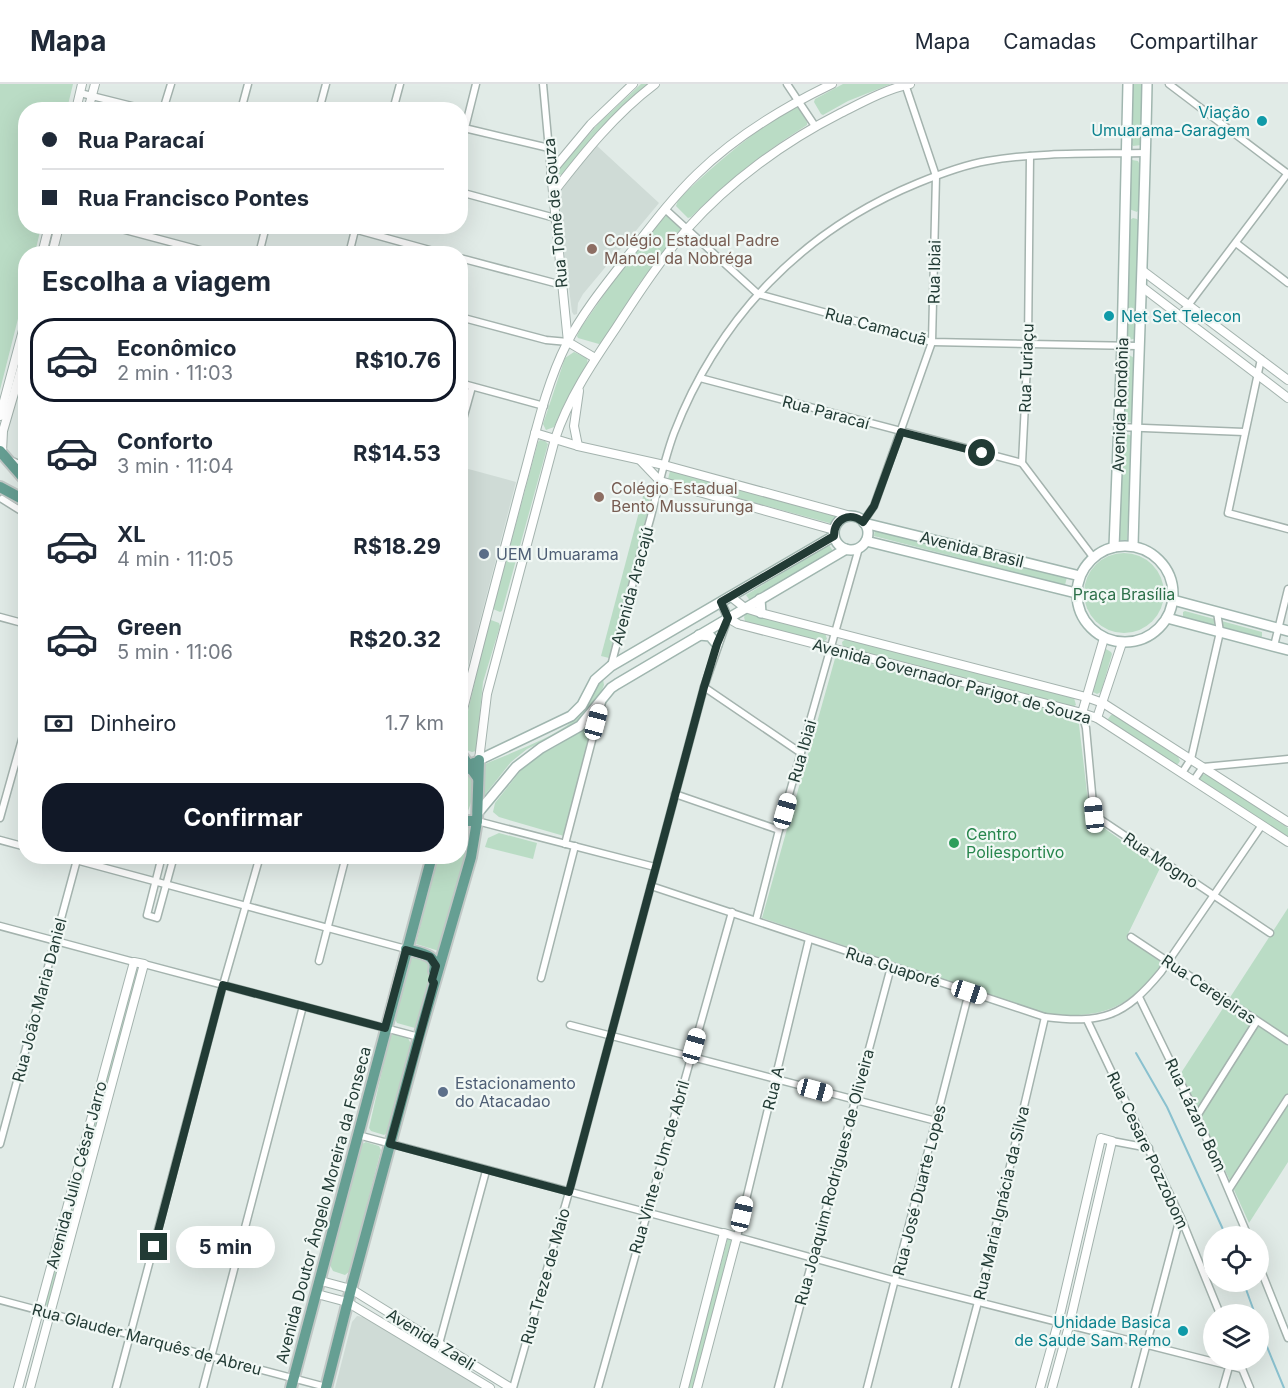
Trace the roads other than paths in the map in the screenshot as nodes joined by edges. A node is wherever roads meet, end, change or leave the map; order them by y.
1 (82, 84) edge
2 (95, 84) edge
3 (171, 84) edge
4 (248, 84) edge
5 (326, 84) edge
6 (400, 84) edge
7 (476, 84) edge
8 (543, 84) edge
9 (633, 84) edge
10 (655, 84) edge
11 (787, 84) edge
12 (832, 84) edge
13 (907, 84) edge
14 (1128, 84) edge
15 (1147, 84) edge
16 (1169, 84) edge
17 (80, 93) junction
18 (91, 96) junction
19 (799, 100) junction
20 (78, 102) edge
21 (90, 102) edge
22 (115, 102) edge
23 (165, 102) edge
24 (243, 102) edge
25 (321, 102) edge
26 (395, 102) edge
27 (468, 110) edge
28 (815, 126) junction
29 (468, 128) edge
30 (549, 148) junction
31 (1126, 153) junction
32 (1146, 153) junction
33 (1030, 156) junction
34 (551, 172) junction
35 (1288, 174) edge
36 (936, 176) junction
37 (553, 192) junction
38 (468, 194) edge
39 (665, 208) junction
40 (1126, 213) junction
41 (1145, 213) junction
42 (555, 218) junction
43 (688, 229) junction
44 (140, 234) edge
45 (371, 234) edge
46 (1236, 243) junction
47 (185, 246) edge
48 (415, 246) edge
49 (468, 260) edge
50 (1143, 271) junction
51 (1288, 283) edge
52 (562, 285) junction
53 (1142, 287) junction
54 (758, 294) junction
55 (1188, 305) junction
56 (1180, 316) junction
57 (468, 319) edge
58 (568, 342) junction
59 (932, 342) junction
60 (1028, 344) junction
61 (1122, 346) junction
62 (1138, 346) junction
63 (18, 349) edge
64 (596, 358) junction
65 (1261, 359) junction
66 (1256, 374) junction
67 (700, 378) junction
68 (18, 379) edge
69 (1288, 380) edge
70 (468, 386) edge
71 (472, 387) junction
72 (580, 387) junction
73 (1288, 398) edge
74 (468, 401) edge
75 (544, 406) junction
76 (0, 416) edge
77 (1119, 427) junction
78 (1137, 427) junction
79 (901, 432) junction
80 (1244, 432) junction
81 (535, 433) junction
82 (555, 439) junction
83 (578, 446) junction
84 (6, 458) edge
85 (641, 461) junction
86 (1022, 464) junction
87 (664, 465) junction
88 (18, 472) edge
89 (660, 481) junction
90 (1, 487) edge
91 (18, 497) edge
92 (2, 499) junction
93 (0, 507) edge
94 (18, 509) edge
95 (851, 516) junction
96 (864, 522) junction
97 (1288, 529) edge
98 (834, 533) junction
99 (862, 544) junction
100 (1133, 546) junction
101 (1114, 547) junction
102 (846, 549) junction
103 (1093, 557) junction
104 (1080, 576) junction
105 (1288, 589) edge
106 (1076, 593) junction
107 (730, 596) junction
108 (760, 599) junction
109 (1173, 600) junction
110 (721, 602) junction
111 (745, 608) junction
112 (1216, 612) junction
113 (761, 613) junction
114 (0, 617) edge
115 (728, 618) junction
116 (1167, 618) junction
117 (18, 622) edge
118 (1278, 628) junction
119 (836, 631) junction
120 (1288, 631) edge
121 (1220, 632) junction
122 (699, 635) junction
123 (1104, 638) junction
124 (1122, 643) junction
125 (717, 644) junction
126 (1274, 646) junction
127 (831, 649) junction
128 (1288, 650) edge
129 (611, 666) junction
130 (704, 687) junction
131 (468, 689) edge
132 (1086, 697) junction
133 (602, 702) junction
134 (1103, 703) junction
135 (1082, 712) junction
136 (1097, 718) junction
137 (1086, 728) junction
138 (801, 753) junction
139 (18, 754) edge
140 (468, 758) edge
141 (1191, 759) junction
142 (1288, 759) edge
143 (475, 763) junction
144 (1203, 767) junction
145 (468, 768) edge
146 (1182, 773) junction
147 (1194, 780) junction
148 (675, 794) junction
149 (477, 817) junction
150 (0, 818) edge
151 (468, 819) edge
152 (1288, 822) edge
153 (1262, 825) junction
154 (779, 830) junction
155 (0, 840) edge
156 (1288, 842) edge
157 (565, 844) junction
158 (18, 845) edge
159 (575, 846) junction
160 (77, 864) edge
161 (95, 864) edge
162 (160, 864) edge
163 (172, 864) edge
164 (258, 864) edge
165 (344, 864) edge
166 (430, 864) edge
167 (656, 867) junction
168 (155, 882) junction
169 (166, 885) junction
170 (651, 886) junction
171 (1213, 896) junction
172 (246, 906) junction
173 (732, 912) junction
174 (756, 920) junction
175 (0, 926) edge
176 (327, 928) junction
177 (1270, 933) dead end
178 (1131, 937) dead end
179 (809, 939) junction
180 (55, 941) junction
181 (406, 950) junction
182 (319, 961) dead end
183 (134, 962) junction
184 (1168, 962) junction
185 (144, 964) junction
186 (891, 967) junction
187 (541, 978) dead end
188 (434, 983) junction
189 (223, 985) junction
190 (969, 992) junction
191 (1139, 997) junction
192 (303, 1006) junction
193 (1045, 1017) junction
194 (1087, 1020) junction
195 (1257, 1021) junction
196 (570, 1024) dead end
197 (385, 1028) junction
198 (419, 1036) junction
199 (611, 1036) junction
200 (1288, 1041) edge
201 (690, 1057) junction
202 (775, 1079) junction
203 (1288, 1098) edge
204 (855, 1100) junction
205 (1197, 1116) junction
206 (936, 1121) junction
207 (358, 1135) junction
208 (1112, 1141) junction
209 (0, 1144) edge
210 (390, 1144) junction
211 (1149, 1148) junction
212 (486, 1171) junction
213 (1229, 1189) junction
214 (569, 1192) junction
215 (646, 1212) junction
216 (1180, 1218) junction
217 (1244, 1226) edge
218 (724, 1233) junction
219 (737, 1237) junction
220 (813, 1258) junction
221 (321, 1281) junction
222 (896, 1281) junction
223 (351, 1288) junction
224 (1269, 1290) edge
225 (318, 1294) junction
226 (0, 1300) edge
227 (347, 1302) junction
228 (978, 1302) junction
229 (1216, 1304) edge
230 (39, 1310) junction
231 (50, 1313) junction
232 (1058, 1323) junction
233 (1069, 1326) junction
234 (130, 1334) junction
235 (1288, 1338) edge
236 (439, 1344) junction
237 (1147, 1345) junction
238 (434, 1354) junction
239 (212, 1355) junction
240 (1203, 1360) edge
241 (1228, 1370) edge
242 (1242, 1370) edge
243 (293, 1383) edge
244 (326, 1387) edge
245 (18, 1388) edge
246 (30, 1388) edge
247 (116, 1388) edge
248 (203, 1388) edge
249 (490, 1388) edge
250 (512, 1388) edge
251 (598, 1388) edge
252 (684, 1388) edge
253 (697, 1388) edge
254 (778, 1388) edge
255 (867, 1388) edge
256 (955, 1388) edge
257 (1040, 1388) edge
258 (1052, 1388) edge
259 (1135, 1388) edge
260 (1223, 1388) edge
261 (1250, 1388) edge

1 - 17 street
2 - 18 street
3 - 23 street
4 - 24 street
5 - 25 street
6 - 26 street
7 - 27 street
8 - 30 street, Rua Tomé de Souza
9 - 34 street
10 - 37 street
11 - 19 street
12 - 19 street
13 - 28 street
13 - 36 street, Rua Ibiai
14 - 31 main road, Avenida Rondônia
15 - 32 main road, Avenida Rondônia
16 - 35 street
17 - 18 street
17 - 20 street
18 - 21 street
18 - 22 street
19 - 28 street
19 - 39 street
28 - 43 street
29 - 30 street
30 - 34 street, Rua Tomé de Souza
31 - 32 street, Avenida Aracajú
31 - 33 street, Avenida Aracajú
31 - 40 main road, Avenida Rondônia
32 - 41 main road, Avenida Rondônia
33 - 36 street, Avenida Aracajú
33 - 60 street, Rua Turiaçu
34 - 37 street, Rua Tomé de Souza
35 - 46 street
36 - 54 street, Avenida Aracajú
36 - 59 street, Rua Ibiai
37 - 42 street, Rua Tomé de Souza
38 - 42 street
39 - 43 street, Rua Camacuã
39 - 58 street
40 - 41 main road
40 - 61 main road, Avenida Rondônia
41 - 50 main road, Avenida Rondônia
42 - 52 street, Rua Tomé de Souza
43 - 54 street, Rua Camacuã
43 - 64 street
44 - 47 street
45 - 48 street
46 - 51 street
46 - 55 street
49 - 52 street
50 - 53 main road, Avenida Rondônia
50 - 55 street
52 - 58 street, Rua Tomé de Souza
53 - 56 street
53 - 62 main road, Avenida Rondônia
54 - 59 street, Rua Camacuã
54 - 67 street, Avenida Aracajú
55 - 56 street
55 - 65 street
56 - 66 street
57 - 58 street
58 - 64 street
58 - 75 street
59 - 60 street, Rua Camacuã
59 - 79 street, Rua Ibiai
60 - 61 street, Rua Camacuã
60 - 86 street, Rua Turiaçu
61 - 62 street, Rua Camacuã
61 - 77 main road, Avenida Rondônia
62 - 78 main road, Avenida Rondônia
63 - 76 street
64 - 72 street
65 - 66 street
65 - 69 street
66 - 73 street
66 - 80 street
67 - 79 street, Rua Paracaí
67 - 87 street, Avenida Aracajú
68 - 84 street
70 - 71 street
71 - 74 street
71 - 75 street
72 - 82 street
72 - 83 street
75 - 81 street
77 - 78 street
77 - 101 main road, Avenida Rondônia
78 - 80 street
78 - 100 main road, Avenida Rondônia
79 - 86 street, Rua Paracaí
79 - 96 street, Rua Ibiai
80 - 97 street
81 - 82 street
81 - 131 street
82 - 83 street
82 - 143 street
83 - 85 street
84 - 88 main road
84 - 90 main road
85 - 87 street
85 - 89 street
86 - 103 street
87 - 89 street, Avenida Aracajú
87 - 95 street
89 - 98 street
89 - 129 street, Avenida Aracajú
90 - 91 main road
90 - 92 street
92 - 93 street
92 - 94 street
95 - 96 main road
95 - 98 main road
96 - 99 main road
96 - 104 main road, Avenida Brasil
98 - 102 main road
98 - 107 main road
99 - 102 main road
99 - 106 main road, Avenida Brasil
99 - 119 street, Rua Ibiai
100 - 101 main road
100 - 109 main road
101 - 103 main road
102 - 108 main road
103 - 104 main road
104 - 106 main road
105 - 118 street
106 - 123 main road
107 - 110 main road
107 - 111 street
108 - 111 main road
108 - 113 main road
109 - 112 main road
109 - 116 main road
110 - 115 street
110 - 129 main road
111 - 113 street, Avenida Governador Parigot de Souza
111 - 115 main road
112 - 118 main road
112 - 121 street
113 - 119 street, Avenida Governador Parigot de Souza
114 - 117 street
115 - 122 main road
115 - 125 street, Rua Treze de Maio
115 - 127 street, Avenida Governador Parigot de Souza
116 - 121 main road
116 - 124 main road
118 - 120 main road
118 - 126 street
119 - 127 street, Rua Ibiai
119 - 132 street, Avenida Governador Parigot de Souza
121 - 126 main road
121 - 141 street
122 - 125 main road
122 - 133 main road
123 - 124 main road
123 - 132 street
124 - 134 street
125 - 130 street, Rua Treze de Maio
126 - 128 main road
127 - 135 street, Avenida Governador Parigot de Souza
127 - 138 street, Rua Ibiai
129 - 143 main road
130 - 138 street
130 - 148 street, Rua Treze de Maio
132 - 134 street, Avenida Governador Parigot de Souza
132 - 135 street
133 - 149 main road
133 - 157 street
134 - 136 street
134 - 141 street, Avenida Governador Parigot de Souza
135 - 136 street, Avenida Governador Parigot de Souza
135 - 137 street, Rua Mogno
136 - 137 street
136 - 146 street, Avenida Governador Parigot de Souza
137 - 171 street, Rua Mogno
138 - 154 street, Rua Ibiai
139 - 150 street
140 - 143 main road
141 - 144 street, Avenida Governador Parigot de Souza
141 - 146 street
142 - 144 street
143 - 145 main road
143 - 149 main road
144 - 147 street
144 - 152 street, Avenida Governador Parigot de Souza
146 - 147 street, Avenida Governador Parigot de Souza
147 - 153 street, Avenida Governador Parigot de Souza
148 - 154 street
148 - 167 street, Rua Treze de Maio
149 - 151 main road
149 - 157 street
149 - 188 main road
153 - 156 street, Avenida Governador Parigot de Souza
153 - 171 street, Rua Guaporé
154 - 174 street, Rua Ibiai
155 - 158 street
157 - 159 street
159 - 167 street
159 - 187 street
160 - 180 street, Rua João Maria Daniel
161 - 168 street
162 - 168 street
163 - 169 street
164 - 172 street
165 - 176 street
166 - 181 main road, Avenida Doutor Ângelo Moreira da Fonseca
167 - 170 street, Rua Treze de Maio
168 - 169 street
168 - 169 street
169 - 172 street
170 - 173 street, Rua Guaporé
170 - 199 street, Rua Treze de Maio
171 - 177 street, Rua Mogno
171 - 184 street, Rua Guaporé
172 - 176 street
172 - 189 street
173 - 174 street, Rua Guaporé
173 - 201 street, Rua Vinte e Um de Abril
174 - 179 street, Rua Guaporé
175 - 180 street
176 - 181 street
176 - 182 street
178 - 184 street, Rua Cerejeiras
179 - 186 street, Rua Guaporé
179 - 202 street, Rua A
180 - 183 street
180 - 209 street, Rua João Maria Daniel
181 - 188 main road
181 - 197 main road, Avenida Doutor Ângelo Moreira da Fonseca
183 - 185 street
183 - 230 street, Avenida Julio César Jarro
184 - 191 street, Rua Guaporé
184 - 195 street, Rua Cerejeiras
185 - 189 street
185 - 231 street, Avenida Julio César Jarro
186 - 190 street, Rua Guaporé
186 - 204 street, Rua Joaquim Rodrigues de Oliveira
188 - 198 main road
189 - 192 street
189 - 234 street
190 - 193 street, Rua Guaporé
190 - 206 street, Rua José Duarte Lopes
191 - 194 street, Rua Guaporé
191 - 205 street, Rua Lázaro Bom
192 - 197 street
192 - 239 street
193 - 194 street, Rua Guaporé
193 - 228 street, Rua Maria Ignácia da Silva
194 - 211 street, Rua Cesare Pozzobom
195 - 200 street, Rua Cerejeiras
195 - 205 street
196 - 199 street
197 - 198 street
197 - 207 main road, Avenida Doutor Ângelo Moreira da Fonseca
198 - 210 main road
199 - 201 street
199 - 214 street, Rua Treze de Maio
201 - 202 street
201 - 215 street, Rua Vinte e Um de Abril
202 - 204 street
202 - 219 street, Rua A
203 - 213 street
204 - 206 street
204 - 220 street, Rua Joaquim Rodrigues de Oliveira
205 - 213 street, Rua Lázaro Bom
206 - 222 street, Rua José Duarte Lopes
207 - 210 street
207 - 221 main road, Avenida Doutor Ângelo Moreira da Fonseca
208 - 211 street
208 - 232 street
208 - 233 street
210 - 212 street
210 - 223 main road
211 - 216 street, Rua Cesare Pozzobom
212 - 214 street
212 - 236 street
213 - 217 street, Rua Lázaro Bom
214 - 215 street
214 - 250 street, Rua Treze de Maio
215 - 218 street
215 - 251 street, Rua Vinte e Um de Abril
216 - 229 street, Rua Cesare Pozzobom
216 - 237 street
218 - 219 street
218 - 252 street
219 - 220 street
219 - 253 street
220 - 222 street
220 - 254 street, Rua Joaquim Rodrigues de Oliveira
221 - 223 street, Avenida Zaeli
221 - 225 main road, Avenida Doutor Ângelo Moreira da Fonseca
222 - 228 street
222 - 255 street, Rua José Duarte Lopes
223 - 227 main road
223 - 236 street, Avenida Zaeli
224 - 235 street
225 - 227 street, Avenida Zaeli
225 - 243 main road, Avenida Doutor Ângelo Moreira da Fonseca
226 - 230 street, Rua Glauder Marquês de Abreu
227 - 238 street, Avenida Zaeli
227 - 244 main road
228 - 232 street
228 - 256 street, Rua Maria Ignácia da Silva
230 - 231 street, Rua Glauder Marquês de Abreu
230 - 245 street, Avenida Julio César Jarro
231 - 234 street, Rua Glauder Marquês de Abreu
231 - 246 street, Avenida Julio César Jarro
232 - 233 street
232 - 257 street
233 - 237 street
233 - 258 street
234 - 239 street, Rua Glauder Marquês de Abreu
234 - 247 street
236 - 238 street
236 - 250 street, Avenida Zaeli
237 - 240 street
237 - 259 street
238 - 249 street, Avenida Zaeli
239 - 243 street, Rua Glauder Marquês de Abreu
239 - 248 street
241 - 260 street
242 - 261 street
243 - 244 street, Rua Glauder Marquês de Abreu

